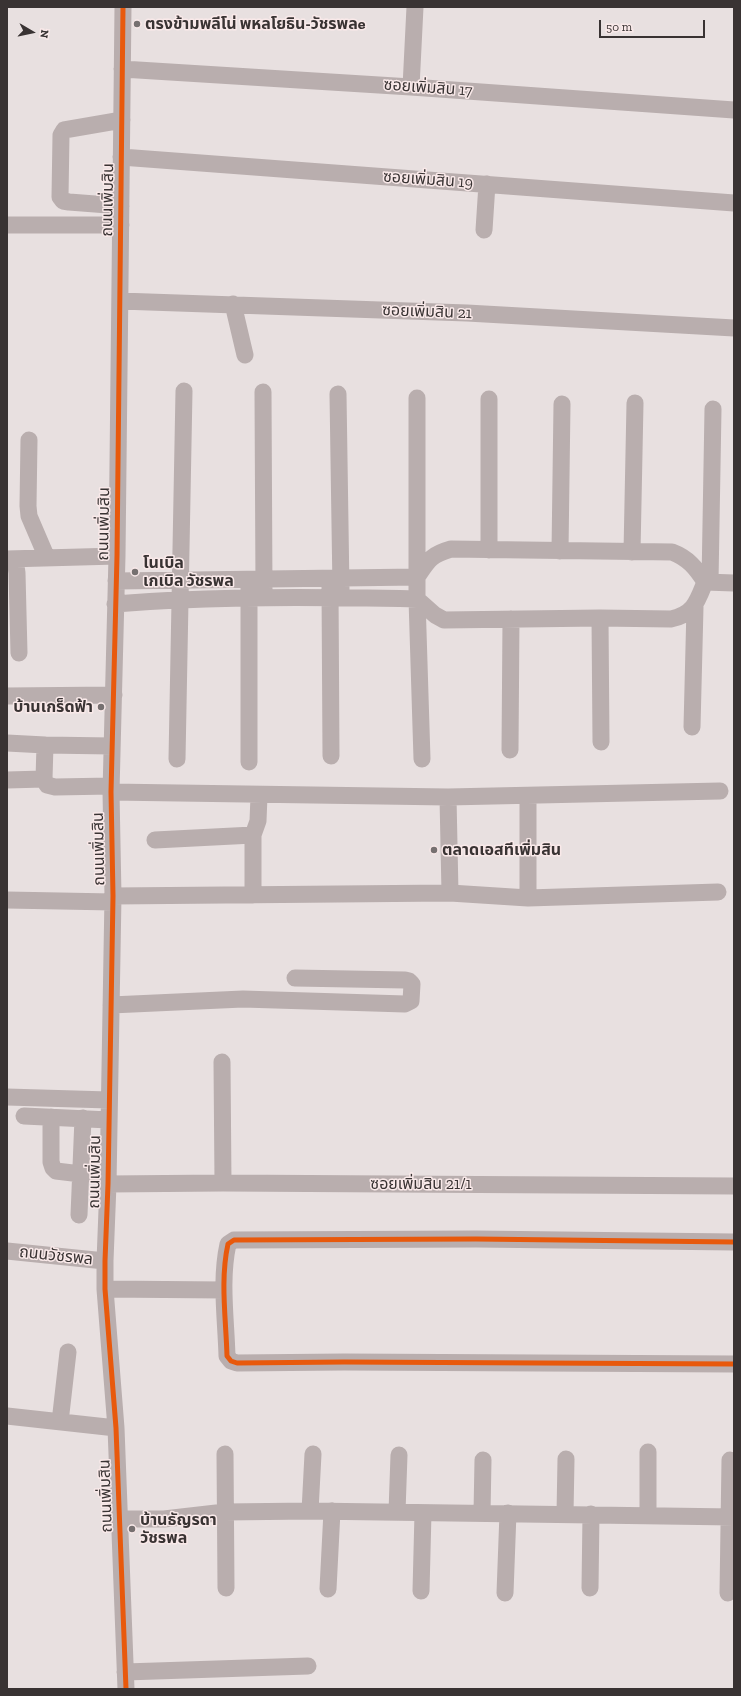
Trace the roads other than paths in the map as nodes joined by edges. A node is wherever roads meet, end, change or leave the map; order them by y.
1 (123, 7) edge
2 (415, 7) edge
3 (122, 69) junction
4 (411, 87) junction
5 (734, 110) edge
6 (122, 120) junction
7 (121, 157) junction
8 (487, 184) junction
9 (734, 203) edge
10 (121, 206) junction
11 (7, 225) edge
12 (120, 225) junction
13 (484, 230) dead end
14 (120, 300) junction
15 (233, 304) junction
16 (734, 328) edge
17 (245, 355) dead end
18 (184, 391) dead end
19 (263, 392) dead end
20 (338, 394) dead end
21 (417, 398) dead end
22 (489, 399) dead end
23 (635, 403) dead end
24 (562, 404) dead end
25 (712, 409) dead end
26 (29, 440) dead end
27 (488, 550) junction
28 (560, 551) junction
29 (632, 552) junction
30 (117, 556) junction
31 (47, 558) junction
32 (11, 559) edge
33 (416, 577) junction
34 (257, 579) junction
35 (336, 579) junction
36 (180, 580) junction
37 (116, 581) junction
38 (708, 582) junction
39 (734, 582) edge
40 (336, 598) junction
41 (256, 599) junction
42 (417, 599) junction
43 (180, 601) junction
44 (115, 604) junction
45 (695, 607) junction
46 (600, 618) junction
47 (511, 619) junction
48 (19, 652) dead end
49 (114, 695) junction
50 (7, 696) edge
51 (692, 727) dead end
52 (601, 742) dead end
53 (7, 744) edge
54 (45, 745) junction
55 (112, 746) junction
56 (510, 750) dead end
57 (330, 756) dead end
58 (177, 759) dead end
59 (422, 760) dead end
60 (249, 762) dead end
61 (7, 780) edge
62 (44, 780) junction
63 (111, 789) junction
64 (720, 791) dead end
65 (259, 796) junction
66 (528, 796) junction
67 (448, 797) junction
68 (253, 835) junction
69 (155, 840) dead end
70 (718, 892) dead end
71 (450, 894) junction
72 (253, 895) junction
73 (528, 898) junction
74 (113, 899) junction
75 (7, 900) edge
76 (295, 978) dead end
77 (111, 1005) junction
78 (222, 1062) dead end
79 (7, 1097) edge
80 (109, 1100) junction
81 (24, 1116) dead end
82 (51, 1118) junction
83 (83, 1118) junction
84 (109, 1120) junction
85 (81, 1174) junction
86 (108, 1179) junction
87 (223, 1183) junction
88 (734, 1186) edge
89 (79, 1215) dead end
90 (734, 1242) edge
91 (7, 1251) edge
92 (105, 1261) junction
93 (105, 1289) junction
94 (224, 1290) junction
95 (68, 1352) dead end
96 (734, 1364) edge
97 (7, 1416) edge
98 (60, 1422) junction
99 (116, 1428) junction
100 (648, 1452) dead end
101 (225, 1454) dead end
102 (313, 1454) dead end
103 (399, 1455) dead end
104 (566, 1459) dead end
105 (483, 1460) dead end
106 (730, 1460) dead end
107 (310, 1511) junction
108 (332, 1511) junction
109 (225, 1512) junction
110 (397, 1512) junction
111 (423, 1512) junction
112 (482, 1513) junction
113 (508, 1514) junction
114 (565, 1514) junction
115 (591, 1514) junction
116 (648, 1515) junction
117 (732, 1517) edge
118 (120, 1519) junction
119 (226, 1588) dead end
120 (590, 1588) dead end
121 (328, 1589) dead end
122 (421, 1591) dead end
123 (728, 1593) dead end
124 (505, 1594) dead end
125 (308, 1666) dead end
126 (125, 1672) junction
127 (126, 1689) edge

1 - 3 street, ถนนเพิ่มสิน
2 - 4 street
3 - 4 street, ซอยเพิ่มสิน 17
3 - 6 street, ถนนเพิ่มสิน
4 - 5 street, ซอยเพิ่มสิน 17
6 - 7 street, ถนนเพิ่มสิน
6 - 10 street
7 - 8 street, ซอยเพิ่มสิน 19
7 - 10 street, ถนนเพิ่มสิน
8 - 9 street, ซอยเพิ่มสิน 19
8 - 13 street
10 - 12 street, ถนนเพิ่มสิน
11 - 12 street
12 - 14 street, ถนนเพิ่มสิน
14 - 15 street, ซอยเพิ่มสิน 21
14 - 30 street, ถนนเพิ่มสิน
15 - 16 street, ซอยเพิ่มสิน 21
15 - 17 street
18 - 36 street
19 - 34 street
20 - 35 street
21 - 33 street
22 - 27 street
23 - 29 street
24 - 28 street
25 - 38 street
26 - 31 street
27 - 28 street
27 - 33 street
28 - 29 street
29 - 38 street
30 - 31 street
30 - 37 street, ถนนเพิ่มสิน
31 - 32 street
32 - 48 street
33 - 35 street
33 - 42 street
34 - 35 street
34 - 36 street
34 - 41 street
35 - 40 street
36 - 37 street
36 - 43 street
37 - 44 street, ถนนเพิ่มสิน
38 - 39 street
38 - 45 street
40 - 41 street
40 - 42 street
40 - 57 street
41 - 43 street
41 - 60 street
42 - 47 street
42 - 59 street
43 - 44 street
43 - 58 street
44 - 49 street, ถนนเพิ่มสิน
45 - 46 street
45 - 51 street
46 - 47 street
46 - 52 street
47 - 56 street
49 - 50 street
49 - 55 street, ถนนเพิ่มสิน
53 - 54 street
54 - 55 street
54 - 62 street
55 - 63 street, ถนนเพิ่มสิน
61 - 62 street
62 - 63 street
63 - 65 street
63 - 74 street, ถนนเพิ่มสิน
64 - 66 street
65 - 67 street
65 - 68 street
66 - 67 street
66 - 73 street
67 - 71 street
68 - 69 street
68 - 72 street
70 - 73 street
71 - 72 street
71 - 73 street
72 - 74 street
74 - 75 street
74 - 77 street, ถนนเพิ่มสิน
76 - 77 street
77 - 80 street, ถนนเพิ่มสิน
78 - 87 street
79 - 80 street
80 - 84 street, ถนนเพิ่มสิน
81 - 82 street
82 - 83 street
82 - 85 street, ซอยเพิ่มสิน 21/1
83 - 84 street
83 - 85 street
84 - 86 street, ถนนเพิ่มสิน
85 - 86 street, ซอยเพิ่มสิน 21/1
85 - 89 street
86 - 87 street, ซอยเพิ่มสิน 21/1
86 - 92 street, ถนนเพิ่มสิน
87 - 88 street, ซอยเพิ่มสิน 21/1
90 - 94 street
91 - 92 street, ถนนวัชรพล
92 - 93 street, ถนนเพิ่มสิน
93 - 94 street
93 - 99 street, ถนนเพิ่มสิน
94 - 96 street
95 - 98 street
97 - 98 street
98 - 99 street
99 - 118 street, ถนนเพิ่มสิน
100 - 116 street
101 - 109 street
102 - 107 street
103 - 110 street
104 - 114 street
105 - 112 street
106 - 117 street
107 - 108 street
107 - 109 street
108 - 110 street
108 - 121 street
109 - 118 street
109 - 119 street
110 - 111 street
111 - 112 street
111 - 122 street
112 - 113 street
113 - 114 street
113 - 124 street
114 - 115 street
115 - 116 street
115 - 120 street
116 - 117 street
117 - 123 street
118 - 126 street, ถนนเพิ่มสิน
125 - 126 street
126 - 127 street, ถนนเพิ่มสิน

